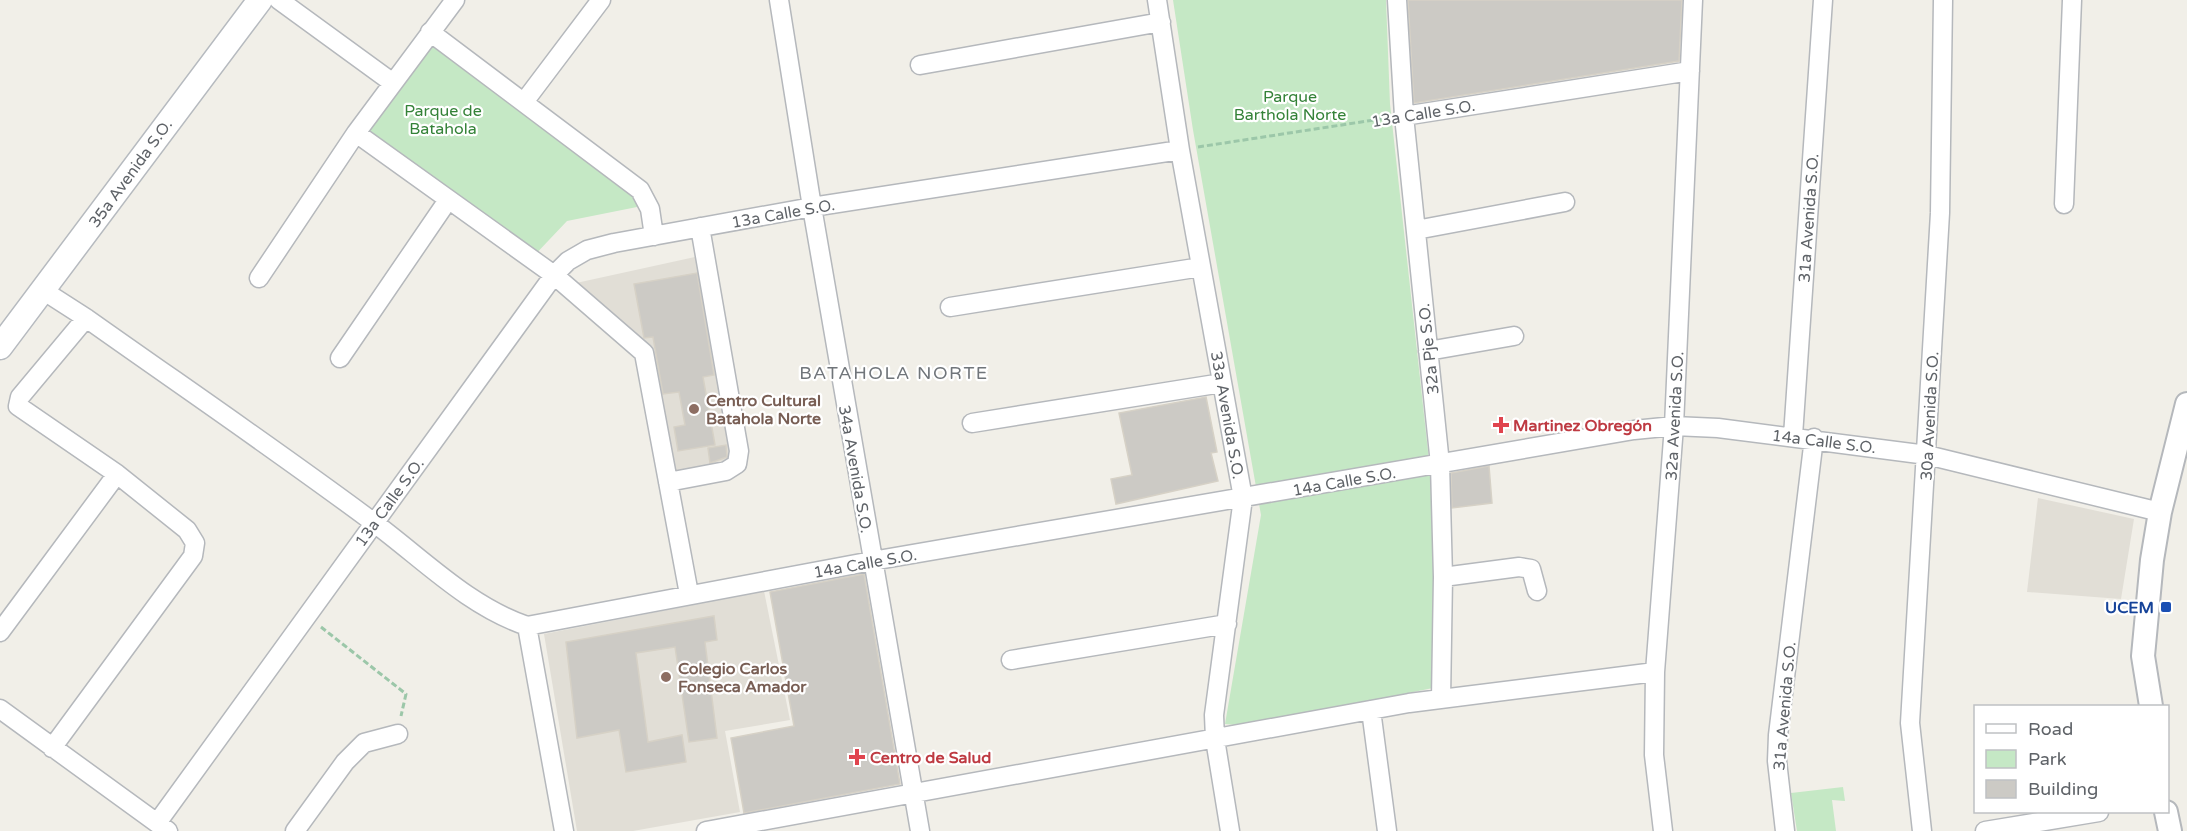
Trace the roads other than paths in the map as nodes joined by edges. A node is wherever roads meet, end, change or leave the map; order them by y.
1 (260, 0) edge
2 (279, 0) edge
3 (455, 0) edge
4 (601, 0) edge
5 (779, 0) edge
6 (1157, 0) edge
7 (1397, 0) edge
8 (1693, 0) edge
9 (1823, 0) edge
10 (1943, 0) edge
11 (2072, 0) edge
12 (1161, 22) junction
13 (430, 32) junction
14 (920, 64) dead end
15 (1690, 71) junction
16 (393, 83) junction
17 (524, 102) junction
18 (1404, 116) junction
19 (356, 133) junction
20 (1180, 150) junction
21 (448, 200) junction
22 (1565, 202) dead end
23 (2064, 204) dead end
24 (812, 207) junction
25 (699, 227) junction
26 (1416, 231) junction
27 (654, 236) junction
28 (1201, 267) junction
29 (554, 275) junction
30 (259, 278) dead end
31 (44, 291) junction
32 (950, 307) dead end
33 (86, 318) junction
34 (1514, 336) dead end
35 (0, 347) edge
36 (1428, 351) junction
37 (340, 358) dead end
38 (1222, 383) junction
39 (2187, 404) edge
40 (972, 423) dead end
41 (1674, 426) junction
42 (1792, 436) junction
43 (1814, 438) junction
44 (1928, 455) junction
45 (1440, 464) junction
46 (117, 474) junction
47 (668, 482) junction
48 (1243, 498) junction
49 (2160, 512) junction
50 (375, 523) junction
51 (872, 561) junction
52 (1443, 577) junction
53 (1537, 591) dead end
54 (689, 594) junction
55 (1227, 624) junction
56 (527, 626) junction
57 (0, 632) edge
58 (1011, 660) dead end
59 (1655, 672) junction
60 (1441, 699) junction
61 (2151, 705) edge
62 (0, 709) edge
63 (1371, 710) junction
64 (398, 734) road end
65 (1215, 739) junction
66 (51, 748) junction
67 (914, 795) junction
68 (2093, 813) edge
69 (2166, 813) edge
70 (781, 824) edge
71 (162, 827) edge
72 (295, 831) edge
73 (564, 831) edge
74 (706, 831) edge
75 (920, 831) edge
76 (1230, 831) edge
77 (1387, 831) edge
78 (1663, 831) edge
79 (1785, 831) edge
80 (1922, 831) edge
81 (1985, 831) edge
82 (2170, 831) edge

1 - 31 main road, 35a Avenida S.O.
2 - 16 street
3 - 13 street
4 - 17 street
5 - 24 street, 34a Avenida S.O.
6 - 12 street, 33a Avenida S.O.
7 - 18 street, 32a Pje S.O.
8 - 15 street, 32a Avenida S.O.
9 - 42 street, 31a Avenida S.O.
10 - 44 street, 30a Avenida S.O.
11 - 23 street
12 - 14 street
12 - 20 street, 33a Avenida S.O.
13 - 16 street
13 - 17 street
15 - 18 street, 13a Calle S.O.
15 - 41 street, 32a Avenida S.O.
16 - 19 street
17 - 27 street
18 - 26 street, 32a Pje S.O.
19 - 21 street
19 - 30 street
20 - 24 street, 13a Calle S.O.
20 - 28 street, 33a Avenida S.O.
21 - 29 street
21 - 37 street
22 - 26 street
24 - 25 street, 13a Calle S.O.
24 - 51 street, 34a Avenida S.O.
25 - 27 street, 13a Calle S.O.
25 - 47 street
26 - 36 street, 32a Pje S.O.
27 - 29 street, 13a Calle S.O.
28 - 32 street
28 - 38 street, 33a Avenida S.O.
29 - 47 street
29 - 50 street, 13a Calle S.O.
31 - 33 street
31 - 35 main road, 35a Avenida S.O.
33 - 46 street
33 - 50 street
34 - 36 street
36 - 45 street, 32a Pje S.O.
38 - 40 street
38 - 48 street, 33a Avenida S.O.
39 - 49 street
41 - 42 street, 14a Calle S.O.
41 - 45 street, 14a Calle S.O.
41 - 59 street, 32a Avenida S.O.
42 - 43 street, 14a Calle S.O.
43 - 44 street, 14a Calle S.O.
43 - 79 street, 31a Avenida S.O.
44 - 49 street, 14a Calle S.O.
44 - 80 street, 30a Avenida S.O.
45 - 48 street, 14a Calle S.O.
45 - 52 street, 32a Pje S.O.
46 - 57 street
46 - 66 street
47 - 54 street
48 - 51 street, 14a Calle S.O.
48 - 55 street, 33a Avenida S.O.
49 - 61 street
50 - 56 street
50 - 71 street, 13a Calle S.O.
51 - 54 street, 14a Calle S.O.
51 - 67 street, 34a Avenida S.O.
52 - 53 street
52 - 60 street, 32a Pje S.O.
54 - 56 street, 14a Calle S.O.
55 - 58 street
55 - 65 street, 33a Avenida S.O.
56 - 73 street
59 - 60 street
59 - 78 street, 32a Avenida S.O.
60 - 63 street
62 - 66 street
63 - 65 street
63 - 77 street
64 - 72 street
65 - 67 street
65 - 76 street, 33a Avenida S.O.
66 - 71 street
67 - 70 street
67 - 75 street, 34a Avenida S.O.
68 - 81 street
69 - 82 street
70 - 74 street

